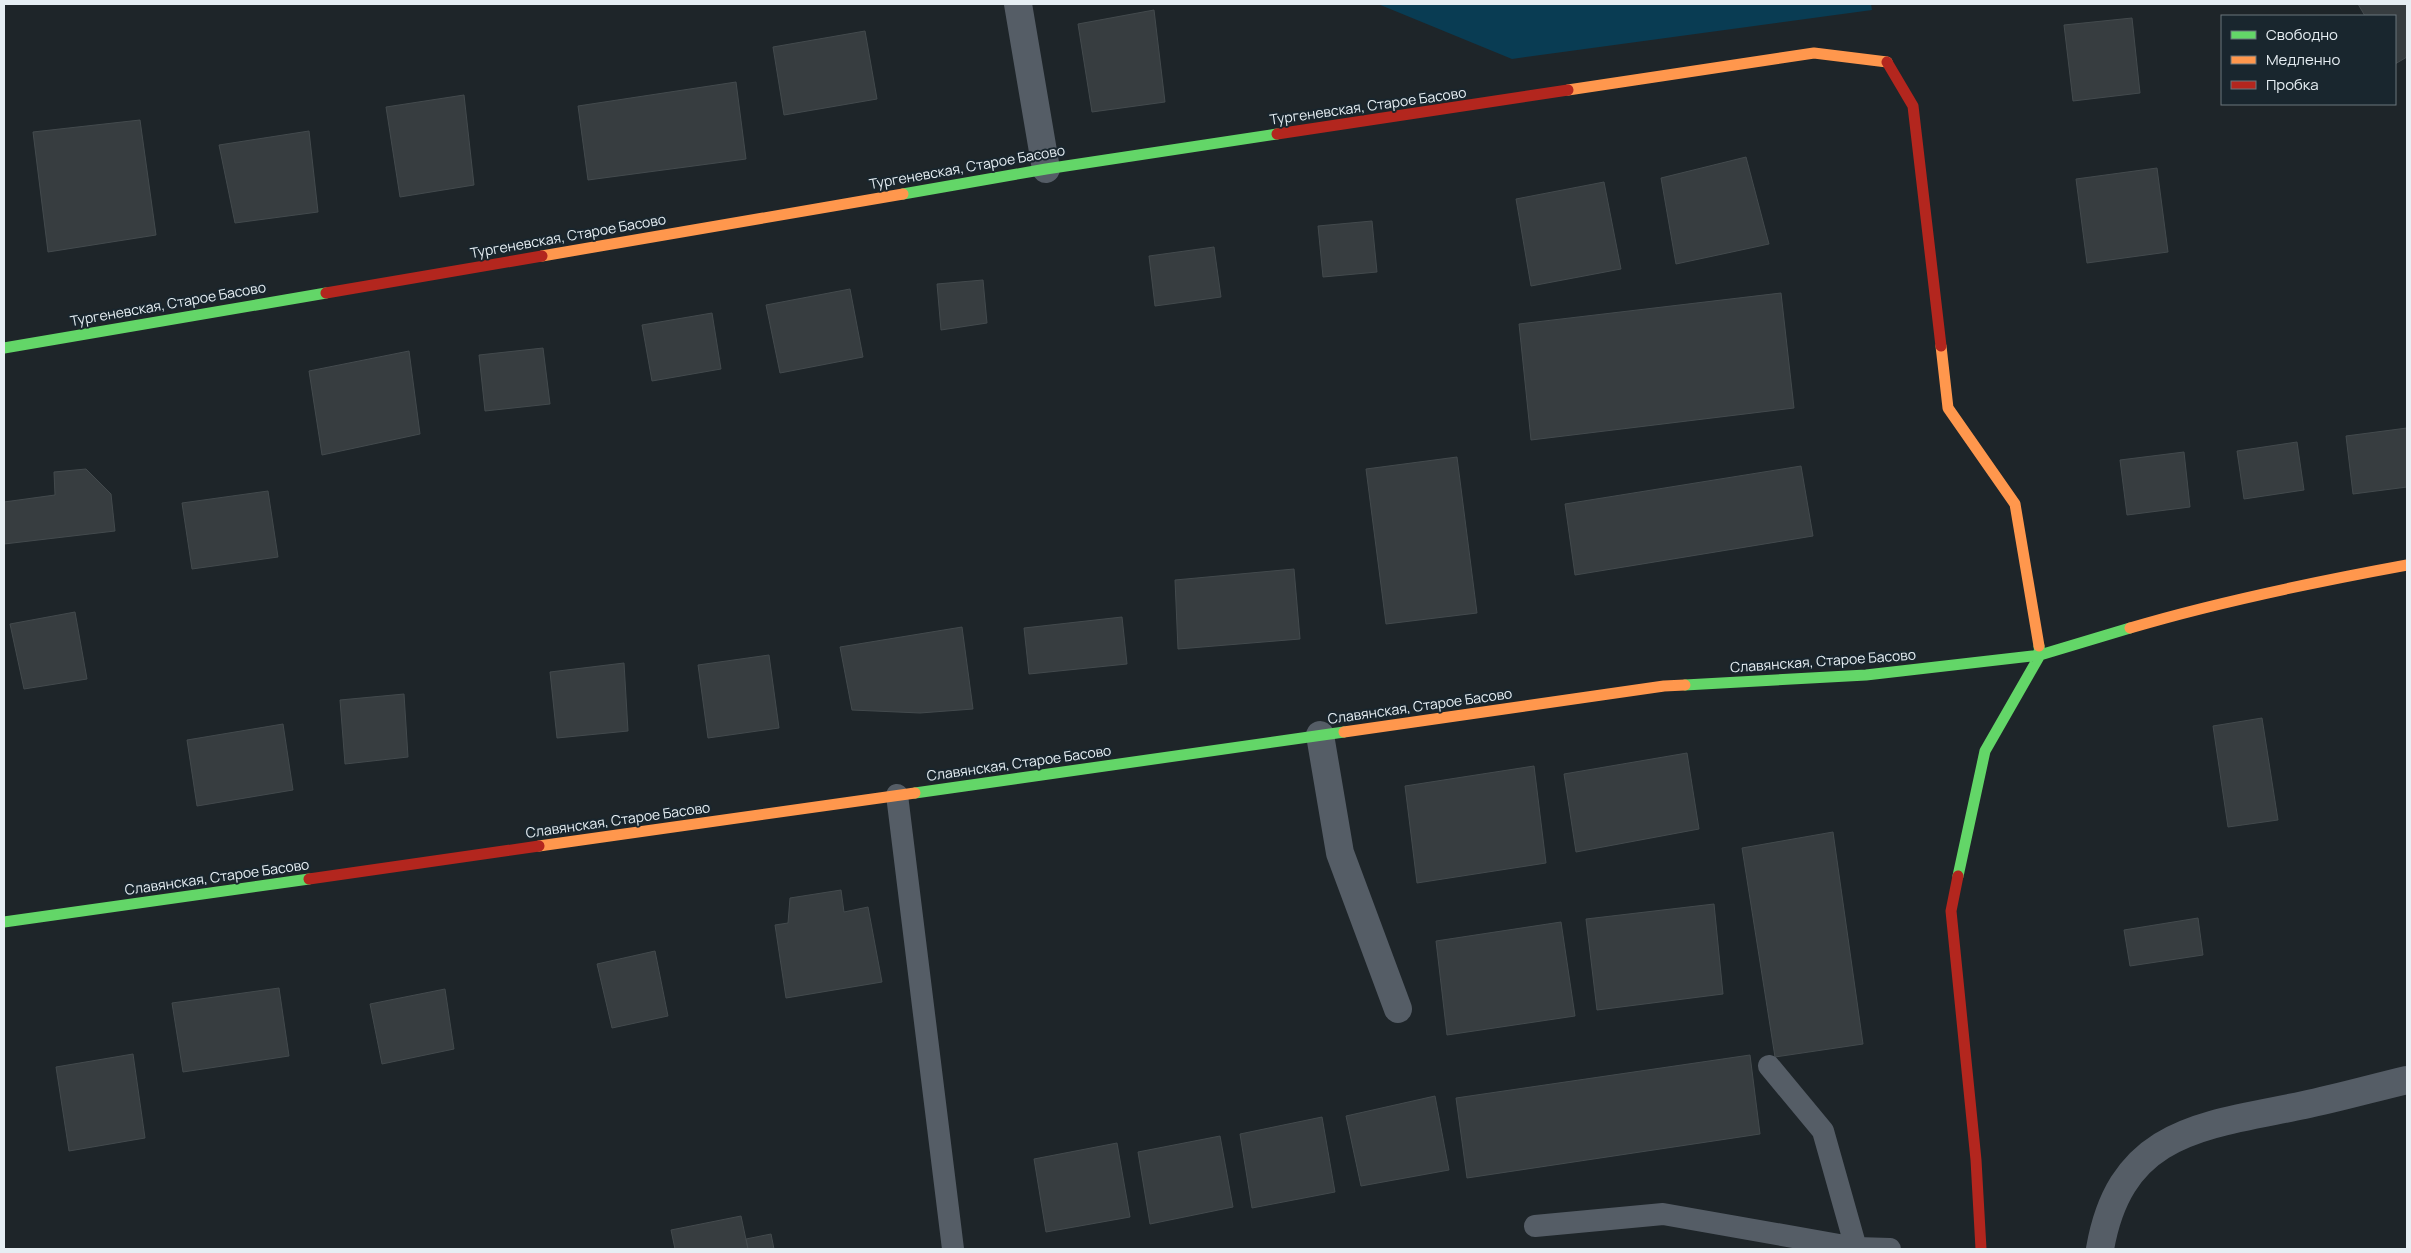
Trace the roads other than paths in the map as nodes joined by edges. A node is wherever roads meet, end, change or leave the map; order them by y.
1 (1018, 4) edge
2 (1046, 168) junction
3 (4, 348) edge
4 (2407, 565) edge
5 (2040, 655) junction
6 (1320, 735) junction
7 (897, 796) junction
8 (4, 922) edge
9 (1398, 1009) dead end
10 (1768, 1066) dead end
11 (2407, 1080) edge
12 (1535, 1226) dead end
13 (1856, 1248) junction
14 (953, 1249) edge
15 (1890, 1249) edge
16 (1981, 1249) edge
17 (2100, 1249) edge

1 - 2 street
2 - 3 street, Тургеневская, Старое Басово
2 - 5 street, Тургеневская, Старое Басово
4 - 5 street, Славянская, Старое Басово
5 - 6 street, Славянская, Старое Басово
5 - 16 street
6 - 7 street, Славянская, Старое Басово
6 - 9 street
7 - 8 street, Славянская, Старое Басово
7 - 14 lane
10 - 13 lane
11 - 17 street
12 - 13 lane
13 - 15 lane

